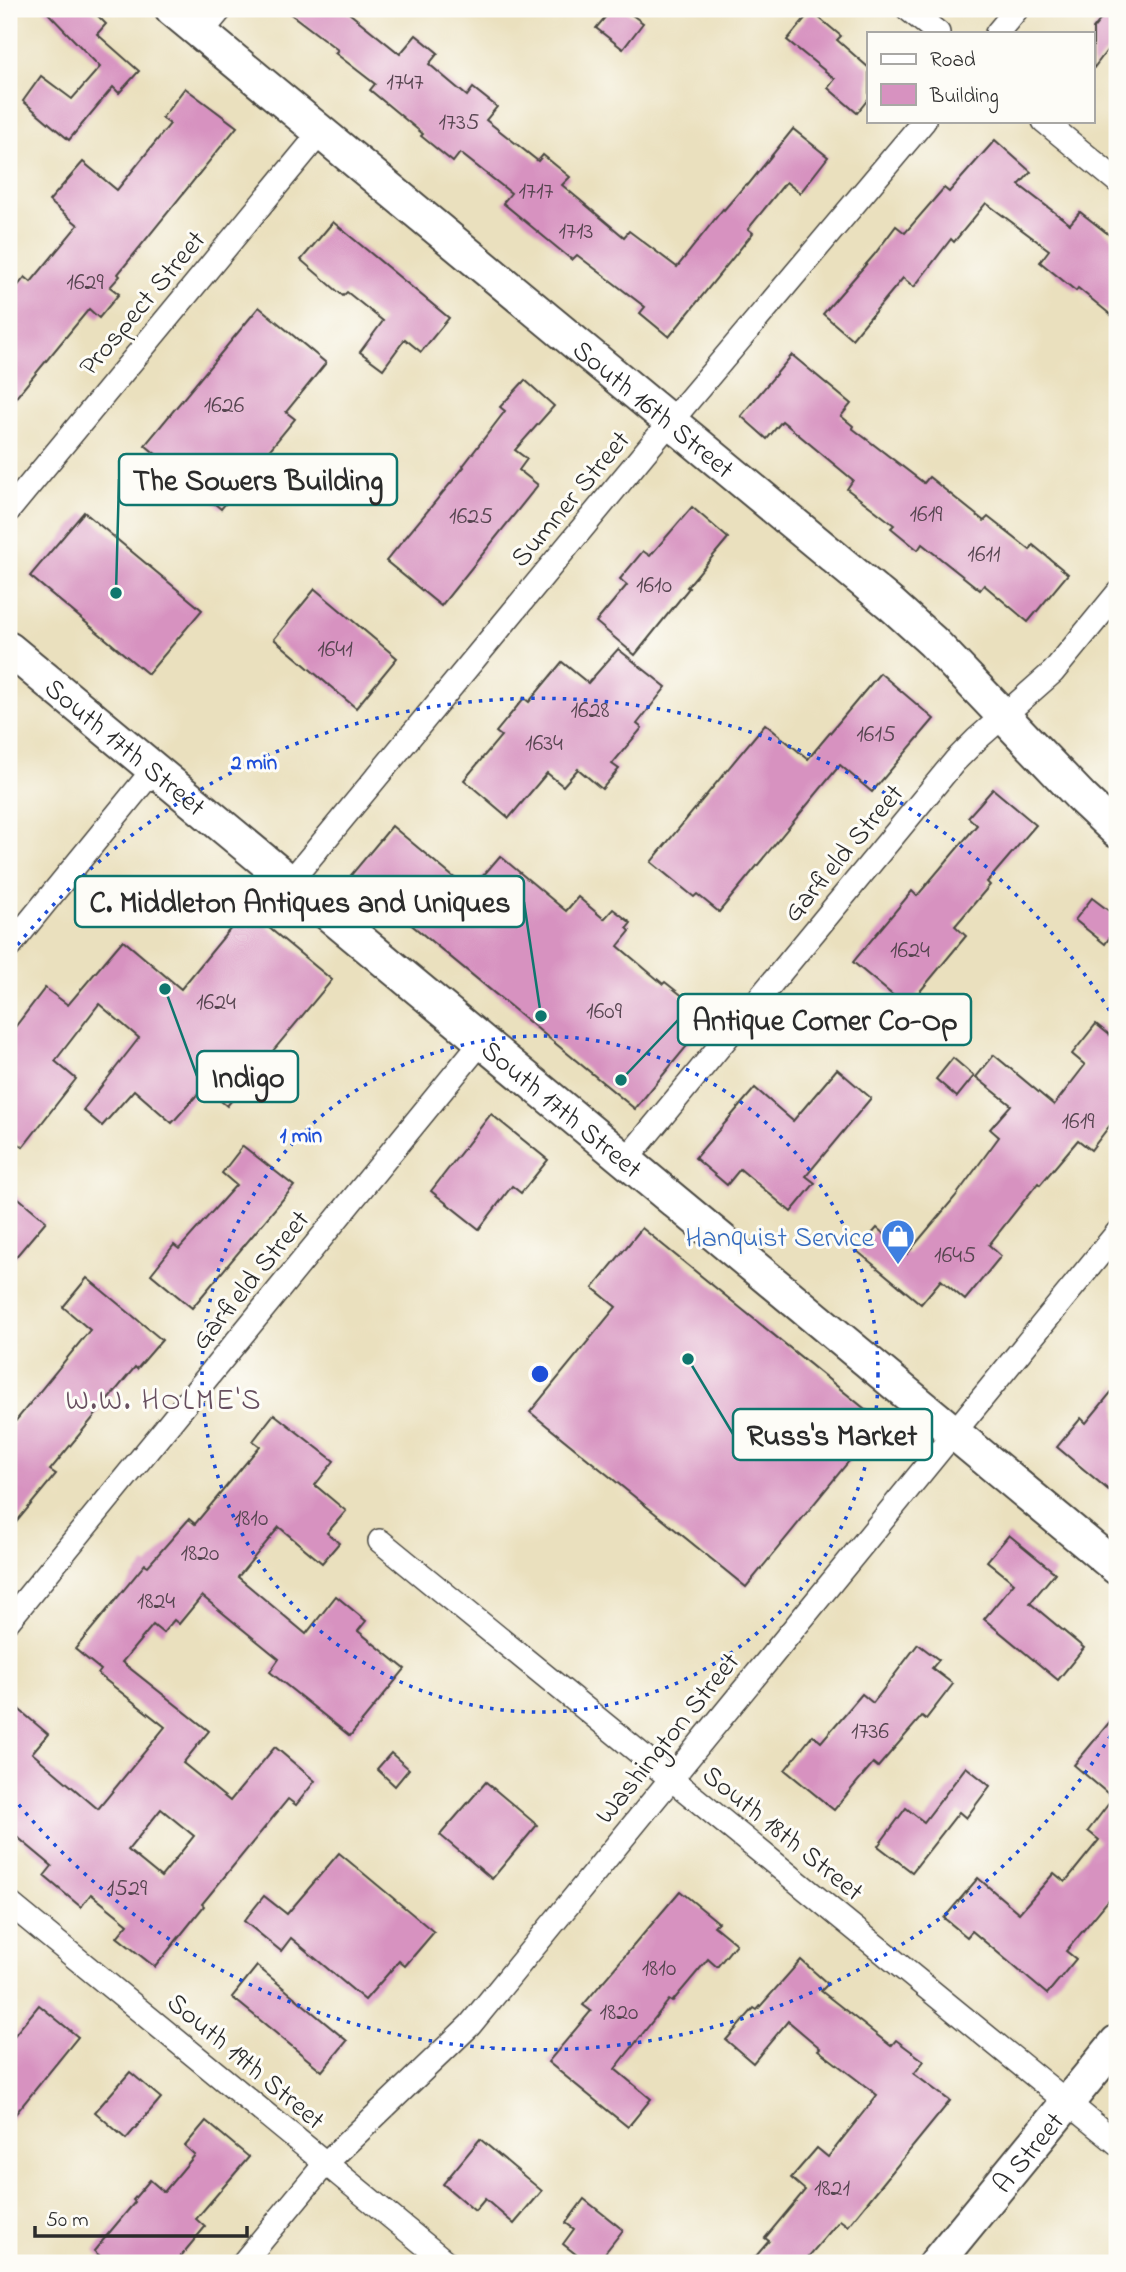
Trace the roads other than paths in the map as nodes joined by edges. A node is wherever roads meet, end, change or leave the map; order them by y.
1 (172, 9) edge
2 (908, 9) edge
3 (1017, 9) edge
4 (211, 21) edge
5 (937, 32) edge
6 (998, 32) edge
7 (923, 122) edge
8 (1045, 122) edge
9 (320, 133) junction
10 (1117, 181) edge
11 (670, 423) junction
12 (9, 510) edge
13 (1117, 594) edge
14 (9, 649) edge
15 (1004, 716) junction
16 (154, 769) junction
17 (1117, 831) edge
18 (290, 882) junction
19 (9, 947) edge
20 (482, 1041) junction
21 (626, 1160) junction
22 (1117, 1233) edge
23 (954, 1432) junction
24 (380, 1541) dead end
25 (1117, 1568) edge
26 (9, 1619) edge
27 (670, 1779) junction
28 (9, 1903) edge
29 (1117, 2042) edge
30 (1068, 2102) junction
31 (1117, 2143) edge
32 (325, 2164) junction
33 (243, 2263) edge
34 (447, 2263) edge
35 (936, 2263) edge

1 - 4 main road, South 16th Street
2 - 5 street
3 - 6 street
4 - 9 main road, South 16th Street
7 - 11 street, Sumner Street
8 - 10 street
9 - 11 main road, South 16th Street
9 - 12 street, Prospect Street
11 - 15 main road, South 16th Street
11 - 18 street, Sumner Street
13 - 15 street, Garfield Street
14 - 16 main road, South 17th Street
15 - 17 main road, South 16th Street
15 - 21 street, Garfield Street
16 - 18 main road, South 17th Street
16 - 19 street
18 - 20 main road, South 17th Street
20 - 21 main road, South 17th Street
20 - 26 street, Garfield Street
21 - 23 main road, South 17th Street
22 - 23 street, Washington Street
23 - 25 main road, South 17th Street
23 - 27 street, Washington Street
24 - 27 street, South 18th Street
27 - 30 street, South 18th Street
27 - 32 street, Washington Street
28 - 32 street, South 19th Street
29 - 30 main road, A Street
30 - 31 street, South 18th Street
30 - 35 main road, A Street
32 - 33 street, Washington Street
32 - 34 street, South 19th Street

